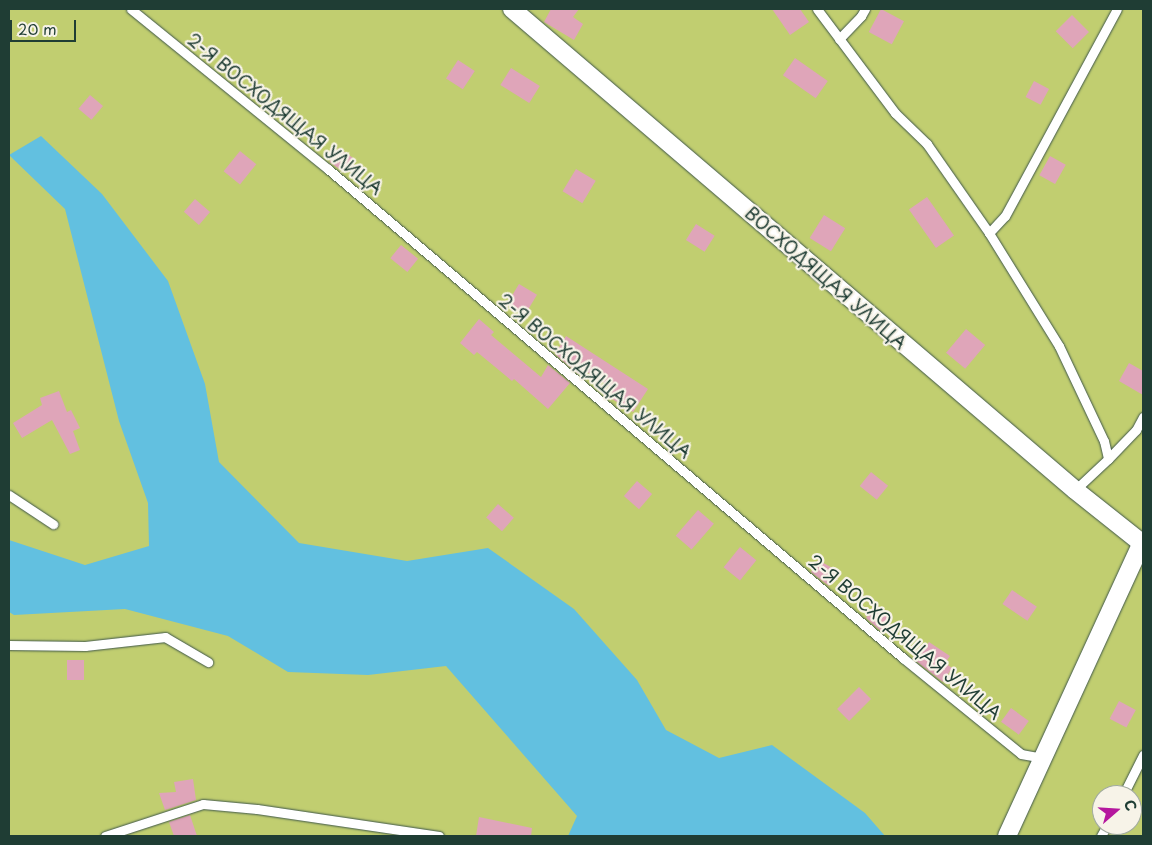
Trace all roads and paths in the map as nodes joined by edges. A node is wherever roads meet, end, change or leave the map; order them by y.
1 (130, 9) edge
2 (512, 9) edge
3 (817, 9) edge
4 (865, 9) edge
5 (1116, 9) edge
6 (839, 39) junction
7 (989, 232) junction
8 (1143, 416) edge
9 (1108, 459) junction
10 (1075, 490) junction
11 (9, 495) edge
12 (53, 524) dead end
13 (1143, 544) edge
14 (9, 644) edge
15 (208, 662) dead end
16 (1143, 755) edge
17 (1043, 758) junction
18 (1128, 785) edge
19 (105, 836) edge
20 (439, 836) edge
21 (1007, 836) edge

1 - 17 lane, 2-Я ВОСХОДЯЩАЯ УЛИЦА
2 - 10 street, ВОСХОДЯЩАЯ УЛИЦА
3 - 6 lane
4 - 6 lane
5 - 7 lane
6 - 7 lane
7 - 9 lane
8 - 9 lane
9 - 10 lane
10 - 13 street, ВОСХОДЯЩАЯ УЛИЦА
11 - 12 lane
13 - 17 street
14 - 15 lane
16 - 18 lane
17 - 21 street
19 - 20 lane

